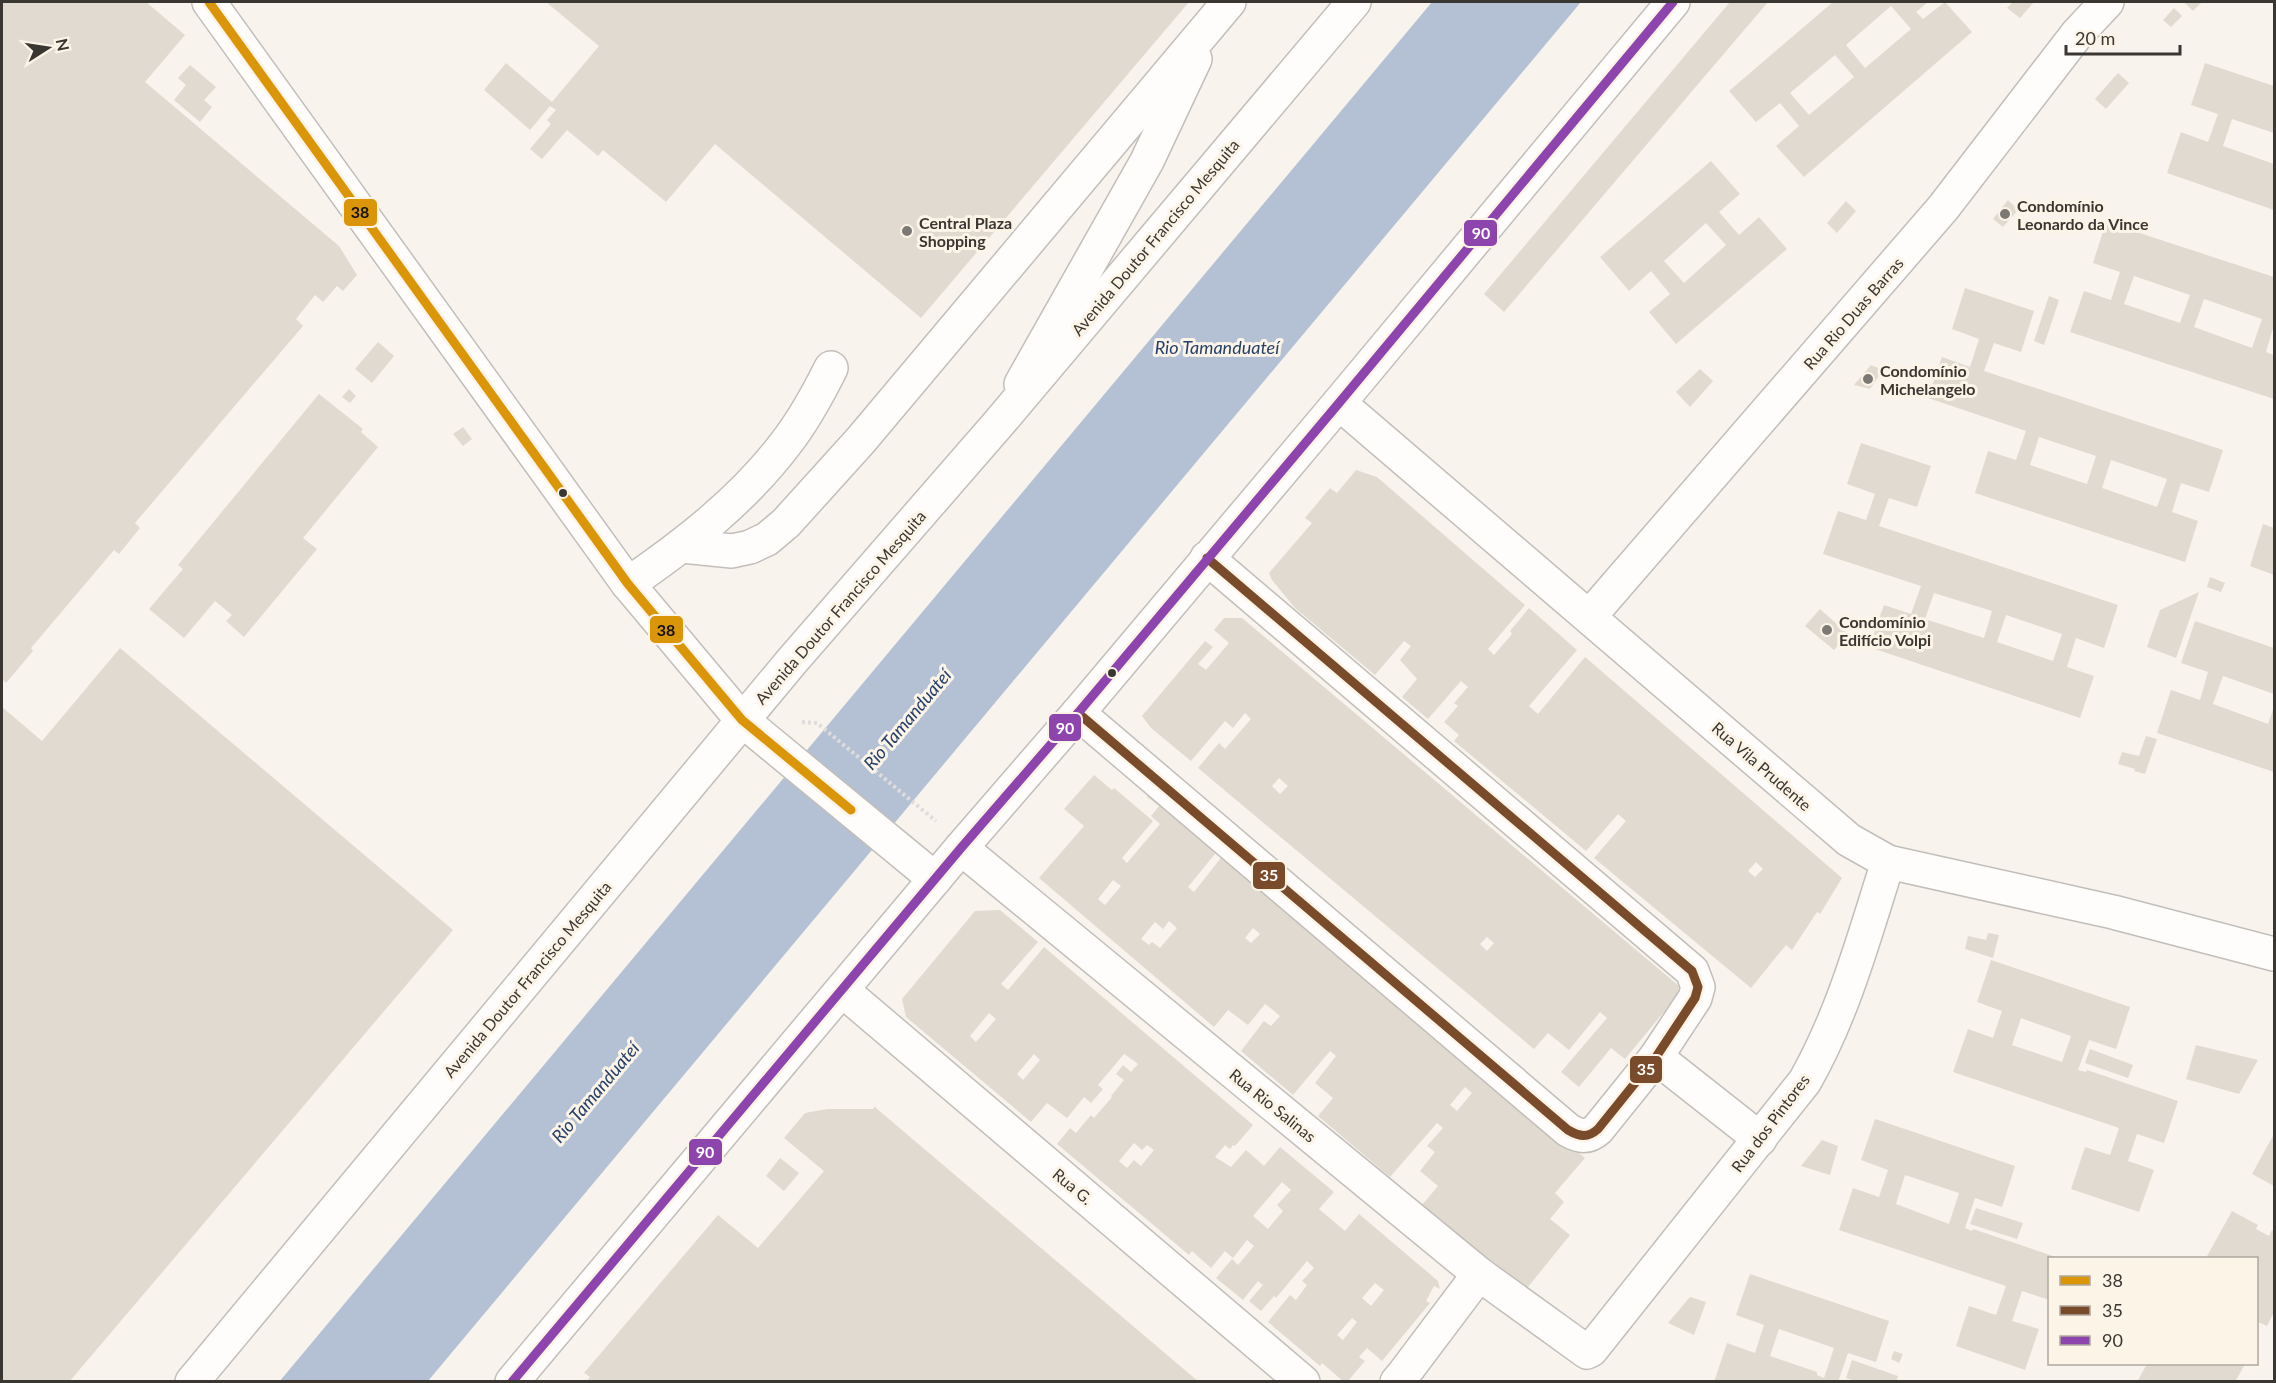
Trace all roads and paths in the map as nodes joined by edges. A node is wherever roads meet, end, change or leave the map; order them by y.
1 (209, 2) edge
2 (1354, 2) edge
3 (1673, 2) edge
4 (2107, 2) edge
5 (1221, 10) edge
6 (831, 368) dead end
7 (1339, 403) junction
8 (999, 423) junction
9 (682, 546) junction
10 (1207, 558) junction
11 (628, 584) junction
12 (1588, 617) junction
13 (1078, 713) junction
14 (742, 720) junction
15 (817, 723) dead end
16 (921, 809) dead end
17 (961, 848) junction
18 (1888, 862) junction
19 (935, 879) junction
20 (2274, 954) edge
21 (842, 990) junction
22 (1656, 1058) junction
23 (1760, 1139) junction
24 (1479, 1275) junction
25 (1591, 1350) joint
26 (192, 1382) edge
27 (512, 1382) edge
28 (1303, 1382) edge
29 (1397, 1382) edge

1 - 11 main road
2 - 8 main road, Avenida Doutor Francisco Mesquita
3 - 7 main road
4 - 12 main road, Rua Rio Duas Barras
5 - 8 main road
5 - 9 main road
6 - 9 main road
7 - 10 main road
7 - 12 main road, Rua Vila Prudente
8 - 14 main road, Avenida Doutor Francisco Mesquita
9 - 11 main road
10 - 13 main road
10 - 22 main road
11 - 14 main road
12 - 18 main road, Rua Vila Prudente
13 - 17 main road
13 - 22 main road
14 - 19 main road
14 - 26 main road, Avenida Doutor Francisco Mesquita
15 - 16 path
17 - 19 main road
17 - 24 main road, Rua Rio Salinas
18 - 20 main road, Rua Vila Prudente
18 - 23 main road, Rua dos Pintores
19 - 21 main road
21 - 27 main road
21 - 28 main road, Rua G.
22 - 23 main road
23 - 25 main road, Rua dos Pintores
24 - 25 main road, Rua Rio Salinas
24 - 29 main road

